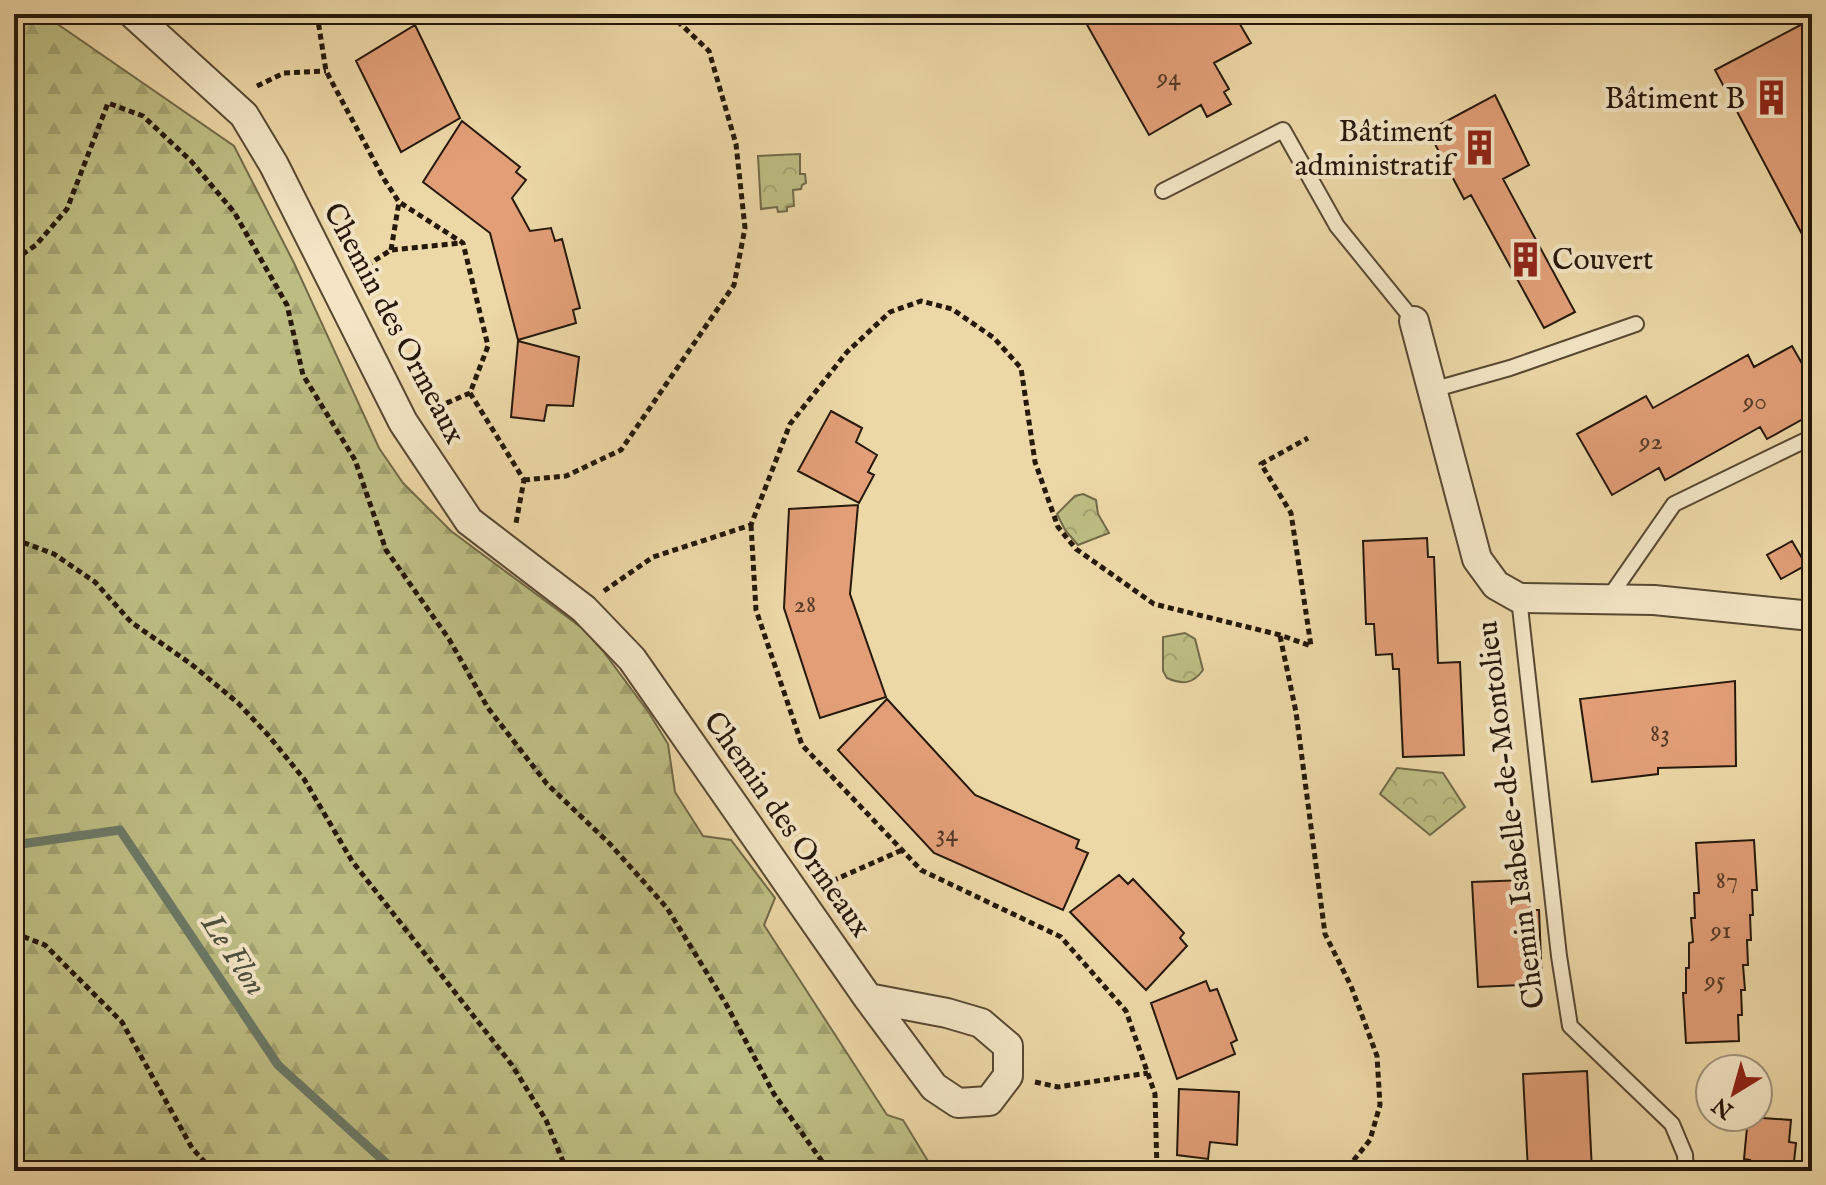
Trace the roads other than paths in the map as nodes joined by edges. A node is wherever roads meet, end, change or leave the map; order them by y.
1 (133, 14) edge
2 (1163, 191) dead end
3 (1414, 321) joint
4 (1636, 324) dead end
5 (1432, 390) junction
6 (1806, 440) dead end
7 (1519, 598) junction
8 (1608, 599) junction
9 (1812, 616) edge
10 (868, 998) junction
11 (1686, 1171) edge

1 - 10 street, Chemin des Ormeaux
2 - 3 lane, Chemin Isabelle-de-Montolieu
3 - 5 street, Chemin Isabelle-de-Montolieu
4 - 5 lane
5 - 7 street, Chemin Isabelle-de-Montolieu
6 - 8 lane
7 - 8 street, Chemin Isabelle-de-Montolieu
7 - 11 lane, Chemin Isabelle-de-Montolieu
8 - 9 street, Chemin Isabelle-de-Montolieu
10 - 10 street, Chemin des Ormeaux

